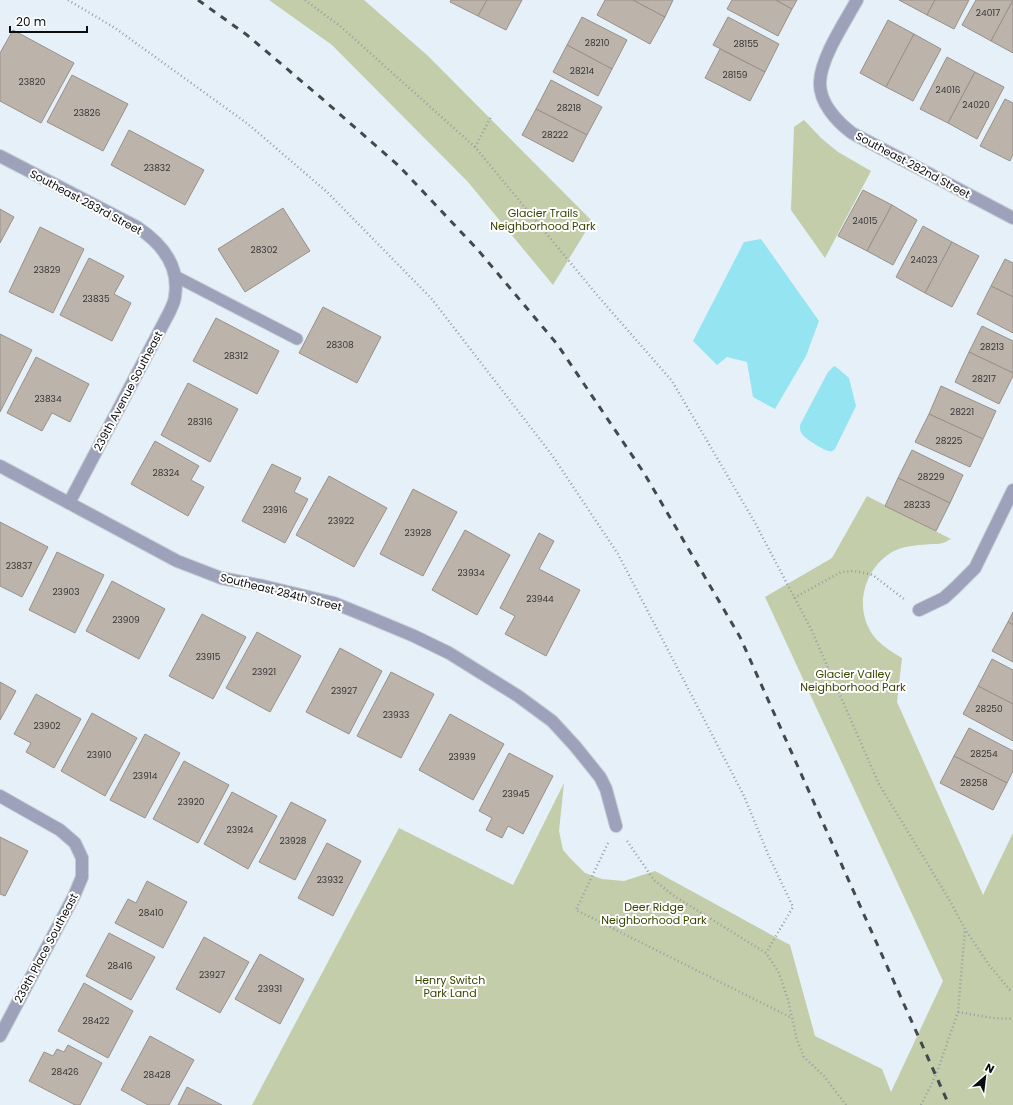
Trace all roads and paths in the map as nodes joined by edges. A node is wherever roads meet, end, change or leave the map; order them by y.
1 (68, 0) edge
2 (305, 0) edge
3 (857, 0) edge
4 (492, 115) dead end
5 (475, 147) junction
6 (0, 156) edge
7 (1013, 218) edge
8 (175, 276) junction
9 (296, 339) dead end
10 (0, 466) edge
11 (1013, 490) edge
12 (69, 503) junction
13 (794, 598) junction
14 (919, 610) joint
15 (0, 796) edge
16 (616, 826) junction
17 (965, 929) junction
18 (766, 953) junction
19 (1013, 991) edge
20 (958, 1012) junction
21 (792, 1018) junction
22 (1013, 1019) edge
23 (0, 1036) edge
24 (846, 1105) edge
25 (921, 1105) edge

1 - 18 path
2 - 5 path
3 - 7 street, Southeast 282nd Street
4 - 5 path
5 - 13 path
6 - 8 street, Southeast 283rd Street
8 - 9 lane
8 - 12 street, 239th Avenue Southeast
10 - 12 street, Southeast 284th Street
11 - 14 street
12 - 16 street, Southeast 284th Street
13 - 14 path
13 - 17 path
15 - 23 street, 239th Place Southeast
16 - 18 path
16 - 21 path
17 - 19 path
17 - 20 path
18 - 21 path
20 - 22 path
20 - 25 path
21 - 24 path

